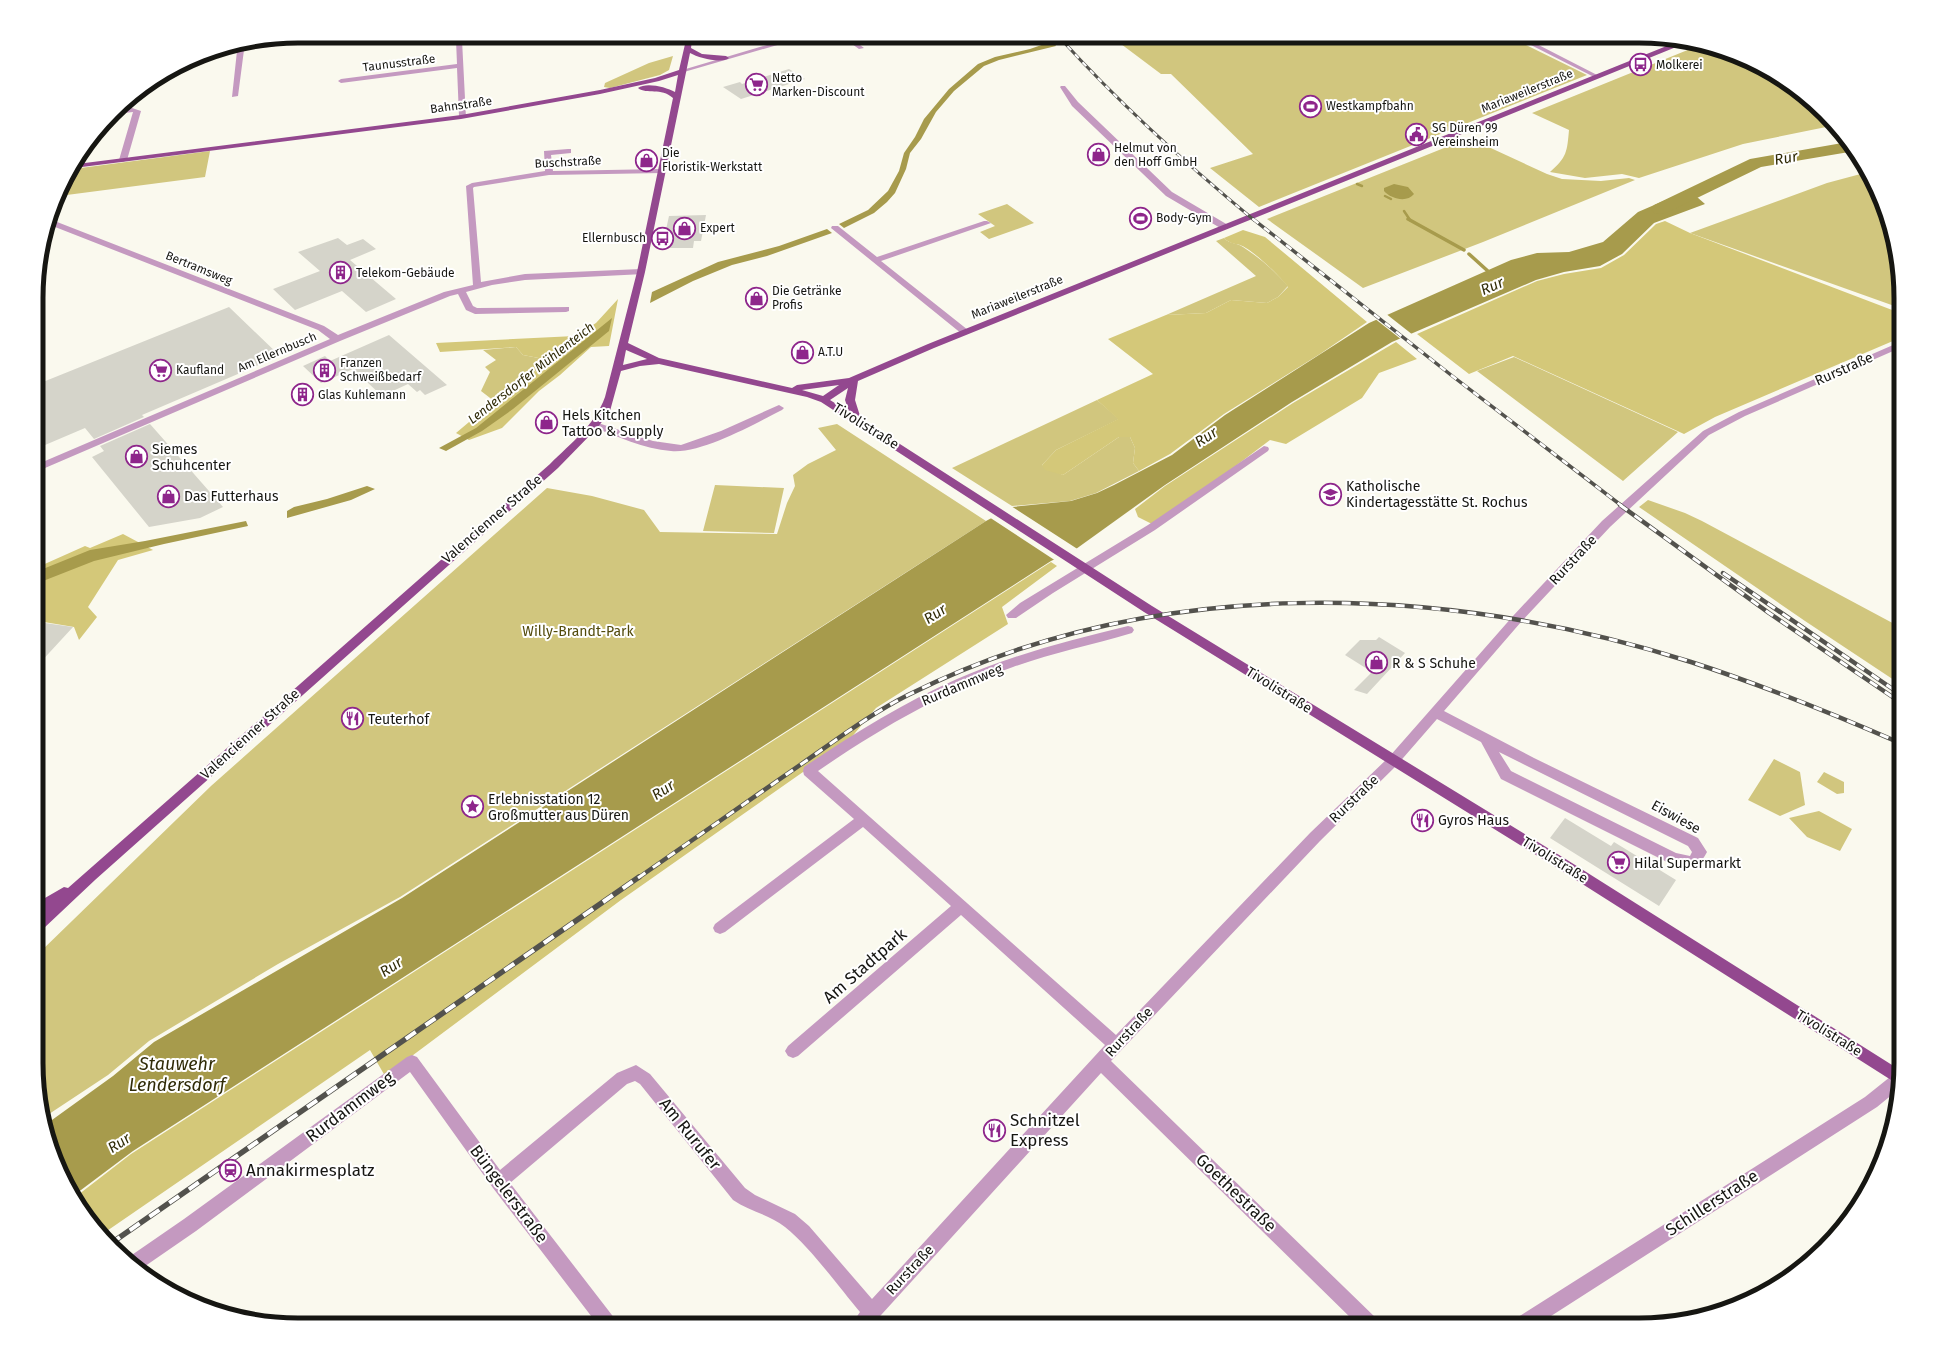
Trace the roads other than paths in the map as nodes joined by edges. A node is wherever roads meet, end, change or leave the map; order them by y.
1 (459, 43) edge
2 (688, 43) edge
3 (780, 43) edge
4 (854, 43) edge
5 (1530, 43) edge
6 (1675, 46) edge
7 (687, 48) junction
8 (861, 48) dead end
9 (240, 50) edge
10 (726, 58) junction
11 (459, 66) junction
12 (682, 72) junction
13 (1598, 77) junction
14 (341, 81) dead end
15 (1063, 87) dead end
16 (614, 90) junction
17 (234, 96) dead end
18 (677, 98) junction
19 (125, 111) edge
20 (463, 116) junction
21 (568, 151) dead end
22 (123, 160) junction
23 (80, 166) edge
24 (662, 171) junction
25 (549, 173) junction
26 (55, 223) edge
27 (987, 223) dead end
28 (1225, 227) junction
29 (835, 228) dead end
30 (876, 260) junction
31 (641, 272) junction
32 (477, 285) junction
33 (461, 290) junction
34 (566, 309) dead end
35 (965, 332) junction
36 (337, 339) junction
37 (624, 345) junction
38 (1894, 347) edge
39 (659, 361) junction
40 (618, 369) junction
41 (854, 379) junction
42 (783, 389) junction
43 (824, 400) junction
44 (779, 408) dead end
45 (856, 419) junction
46 (595, 425) junction
47 (1264, 449) dead end
48 (43, 466) edge
49 (1083, 566) junction
50 (1012, 615) dead end
51 (1128, 630) dead end
52 (1436, 712) junction
53 (1485, 738) junction
54 (1393, 761) junction
55 (863, 820) junction
56 (90, 876) junction
57 (43, 907) edge
58 (960, 907) junction
59 (43, 920) edge
60 (720, 928) dead end
61 (1116, 1045) junction
62 (793, 1052) dead end
63 (412, 1062) joint
64 (1101, 1062) junction
65 (1893, 1074) edge
66 (1893, 1084) edge
67 (499, 1182) junction
68 (138, 1261) edge
69 (871, 1312) junction
70 (603, 1318) edge
71 (866, 1318) edge
72 (1364, 1318) edge
73 (1532, 1318) edge

1 - 11 street
2 - 7 main road, Valencienner Straße
3 - 10 street, Bahnstraße
4 - 8 street
5 - 13 street
6 - 13 main road, Mariaweilerstraße
7 - 10 main road
7 - 12 main road, Valencienner Straße
9 - 17 street
10 - 12 street, Bahnstraße
11 - 14 street, Taunusstraße
11 - 20 street
12 - 16 main road, Bahnstraße
12 - 18 main road, Valencienner Straße
13 - 28 main road, Mariaweilerstraße
15 - 28 street
16 - 18 main road
16 - 20 main road, Bahnstraße
18 - 24 main road, Valencienner Straße
19 - 22 street
20 - 22 main road, Bahnstraße
21 - 25 street
22 - 23 main road, Bahnstraße
24 - 25 street, Buschstraße
24 - 31 main road, Valencienner Straße
25 - 32 street, Buschstraße
26 - 36 street, Bertramsweg
27 - 30 street
28 - 35 main road, Mariaweilerstraße
29 - 30 street
30 - 35 street
31 - 32 street, Am Ellernbusch
31 - 37 main road, Valencienner Straße
32 - 33 street, Am Ellernbusch
33 - 34 street
33 - 36 street, Am Ellernbusch
35 - 41 main road, Mariaweilerstraße
36 - 48 street, Am Ellernbusch
37 - 39 main road
37 - 40 main road, Valencienner Straße
38 - 52 street, Rurstraße
39 - 40 main road, Tivolistraße
39 - 42 main road, Tivolistraße
40 - 46 main road, Valencienner Straße
41 - 42 main road
41 - 43 main road, Mariaweilerstraße
41 - 45 main road
42 - 43 main road, Tivolistraße
43 - 45 main road, Tivolistraße
44 - 46 street
45 - 49 main road, Tivolistraße
46 - 56 main road, Valencienner Straße
47 - 49 street
49 - 50 street
49 - 54 main road, Tivolistraße
51 - 55 street, Rurdammweg
52 - 53 street, Eiswiese
52 - 54 street, Rurstraße
53 - 53 street, Eiswiese
54 - 61 street, Rurstraße
54 - 65 main road, Tivolistraße
55 - 58 street
55 - 60 street
56 - 57 main road, Valencienner Straße
56 - 59 main road, Valencienner Straße
58 - 61 street
58 - 62 street, Am Stadtpark
61 - 64 street, Rurstraße
63 - 67 street, Büngelerstraße
63 - 68 street, Rurdammweg
64 - 69 street, Rurstraße
64 - 72 street, Goethestraße
66 - 73 street, Schillerstraße
67 - 69 street, Am Rurufer
67 - 70 street, Büngelerstraße
69 - 71 street, Rurstraße

